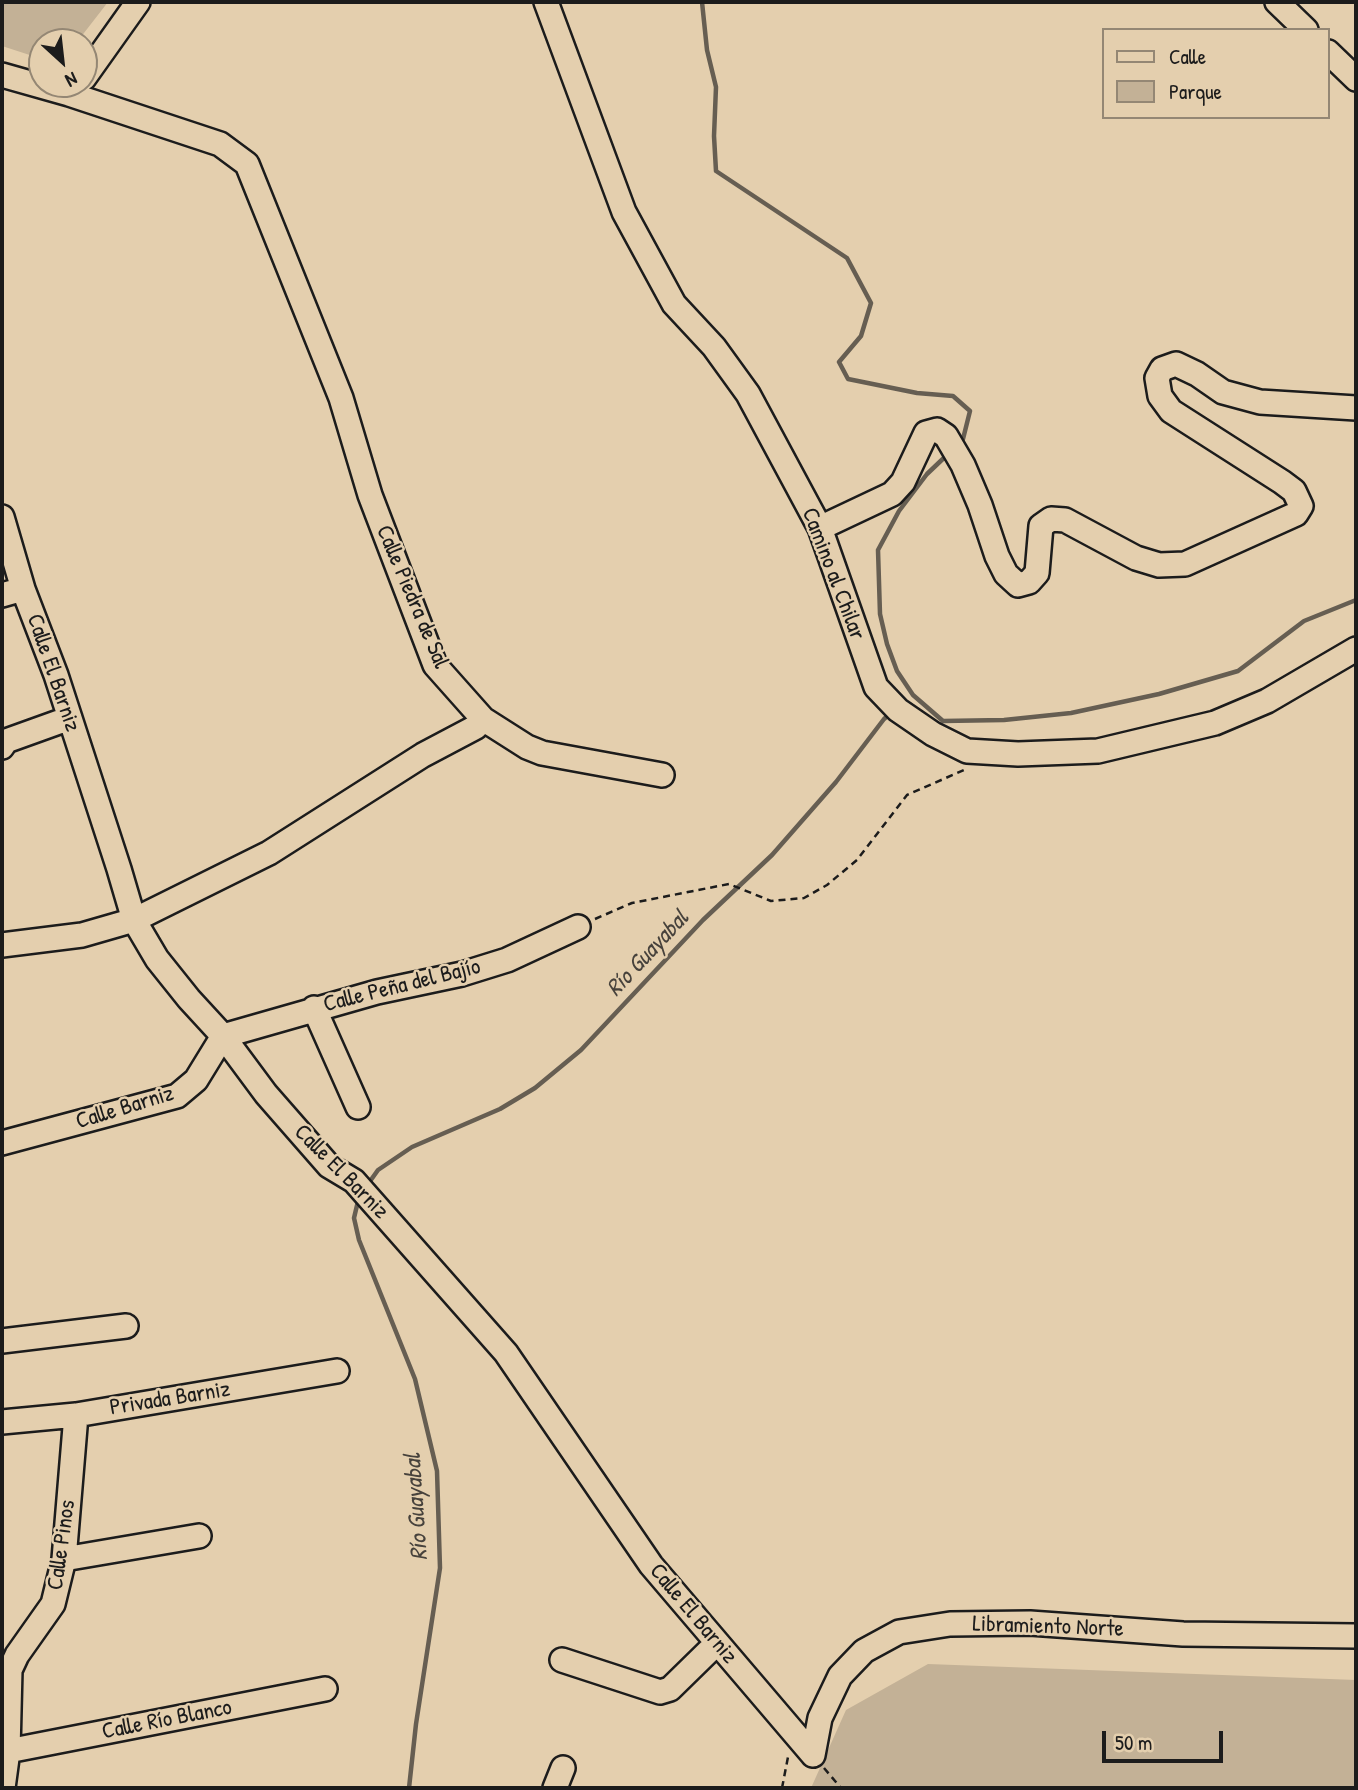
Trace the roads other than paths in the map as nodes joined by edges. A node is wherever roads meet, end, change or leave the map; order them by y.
1 (138, 2) edge
2 (546, 2) edge
3 (1277, 2) edge
4 (1304, 28) edge
5 (1330, 54) edge
6 (98, 56) edge
7 (2, 75) edge
8 (28, 78) edge
9 (1356, 79) edge
10 (98, 94) edge
11 (1356, 408) edge
12 (2, 517) edge
13 (820, 528) junction
14 (13, 592) edge
15 (1356, 649) edge
16 (70, 718) junction
17 (483, 719) junction
18 (2, 747) edge
19 (662, 775) dead end
20 (134, 920) junction
21 (578, 927) road end
22 (2, 945) edge
23 (314, 1008) junction
24 (223, 1036) junction
25 (358, 1107) dead end
26 (2, 1143) edge
27 (127, 1326) dead end
28 (2, 1340) edge
29 (337, 1371) dead end
30 (76, 1415) junction
31 (2, 1422) edge
32 (200, 1536) dead end
33 (64, 1559) junction
34 (1356, 1636) edge
35 (717, 1643) junction
36 (562, 1660) dead end
37 (325, 1689) dead end
38 (807, 1747) joint
39 (8, 1751) junction
40 (3, 1788) edge

1 - 6 street
2 - 13 street, Camino al Chilar
3 - 4 street
5 - 9 street
7 - 8 street
10 - 17 street, Calle Piedra de Sal
11 - 13 street
12 - 14 street, Calle El Barniz
13 - 15 street, Camino al Chilar
14 - 16 street, Calle El Barniz
16 - 18 street
16 - 20 street, Calle El Barniz
17 - 19 street, Calle Piedra de Sal
17 - 20 street
20 - 22 street
20 - 24 street, Calle El Barniz
21 - 23 street, Calle Peña del Bajío
23 - 24 street, Calle Peña del Bajío
23 - 25 street
24 - 26 street, Calle Barniz
24 - 35 street, Calle El Barniz
27 - 28 street
29 - 30 street, Privada Barniz
30 - 31 street, Privada Barniz
30 - 33 street, Calle Pinos
32 - 33 street
33 - 39 street, Calle Pinos
34 - 38 street, Libramiento Norte
35 - 36 street
35 - 38 street, Calle El Barniz
37 - 39 street, Calle Río Blanco
39 - 40 street, Calle Pinos

